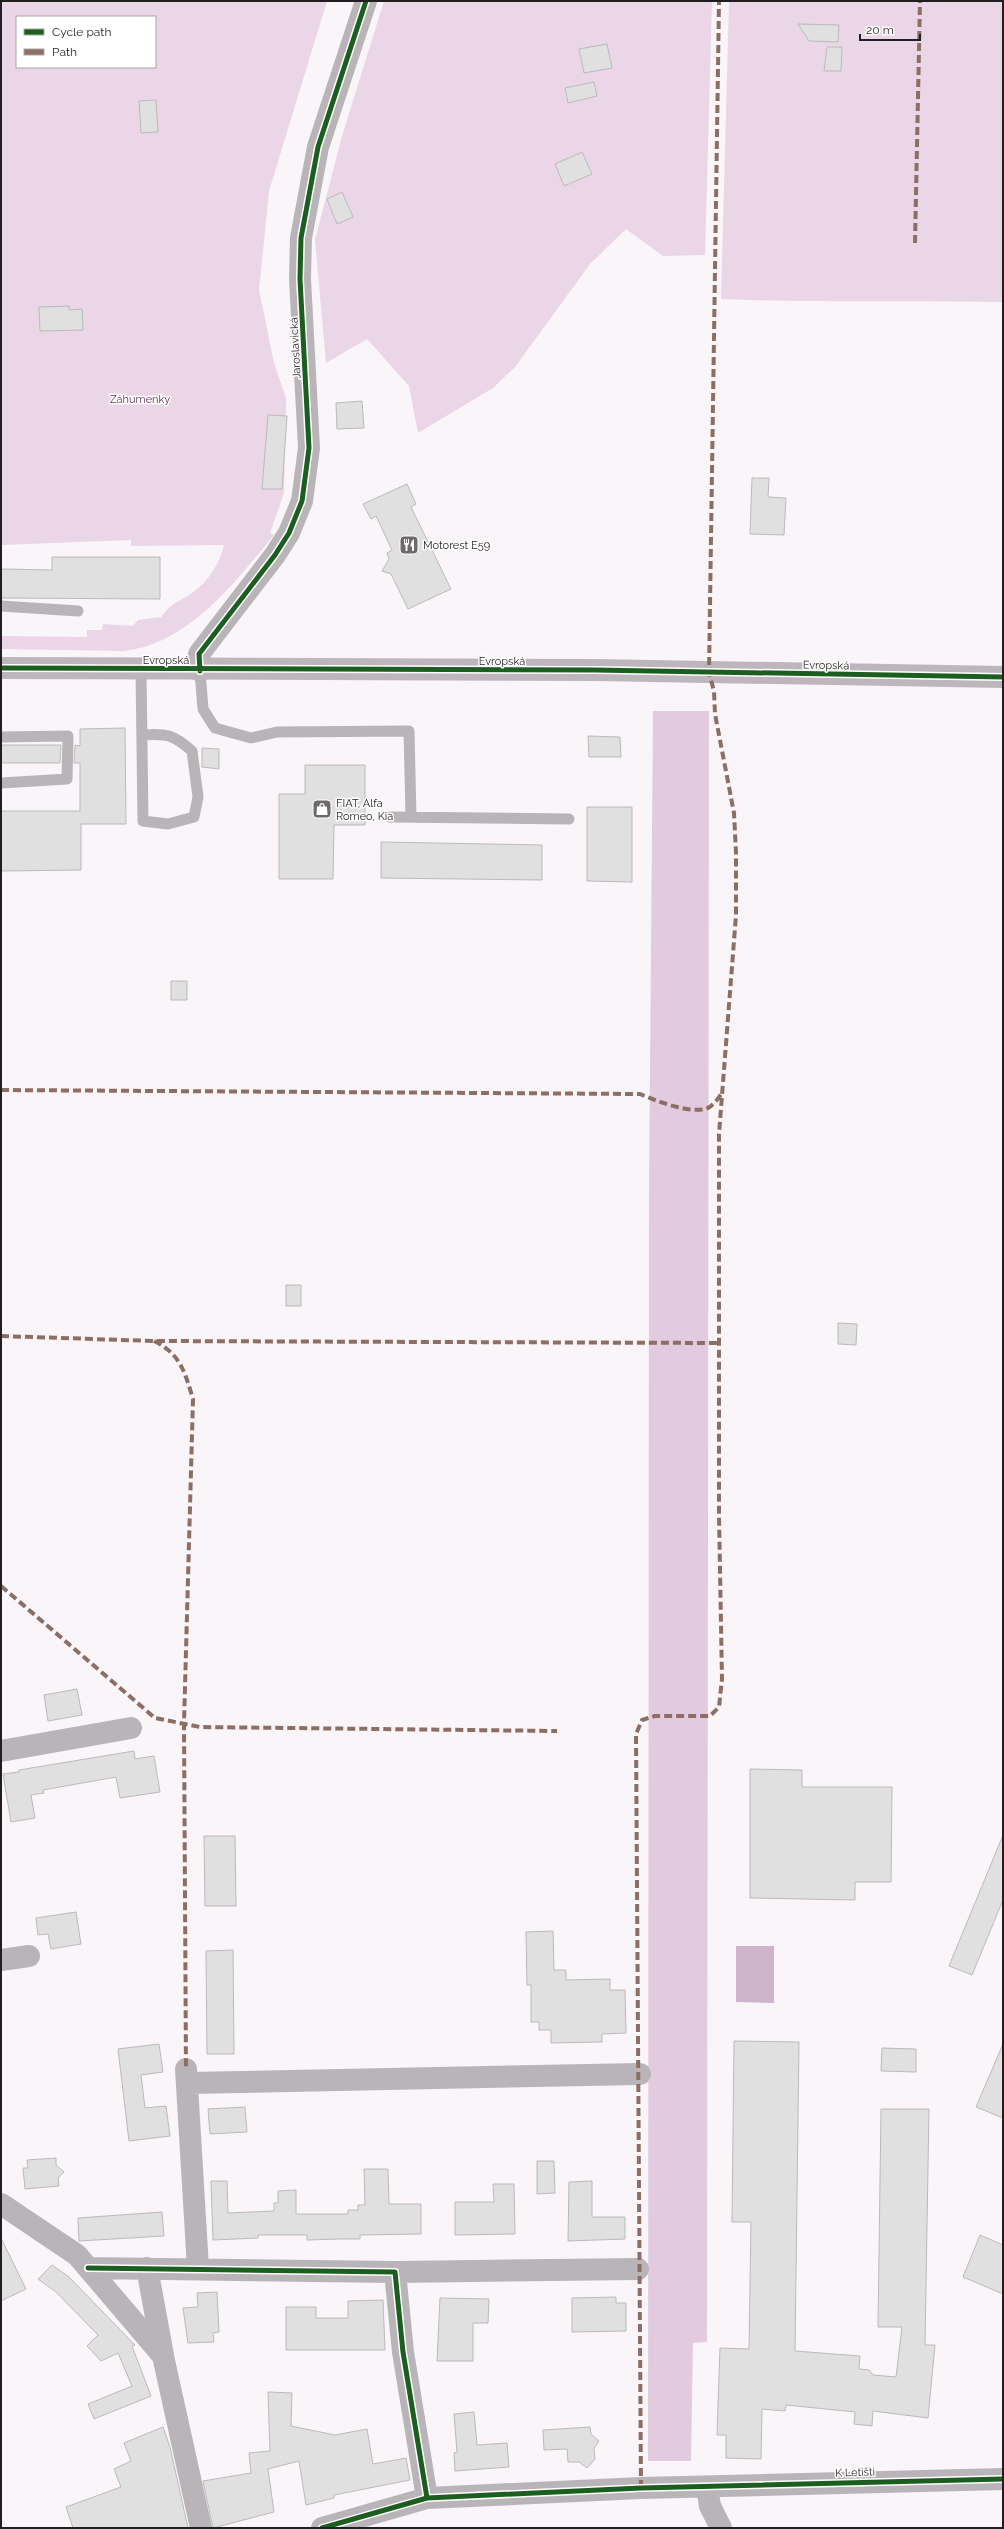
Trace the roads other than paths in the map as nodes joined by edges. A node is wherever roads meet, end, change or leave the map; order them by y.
1 (366, 1) edge
2 (1, 606) edge
3 (78, 611) dead end
4 (1, 668) edge
5 (141, 670) junction
6 (200, 671) junction
7 (1003, 676) edge
8 (142, 735) junction
9 (1, 737) edge
10 (1, 783) edge
11 (388, 817) dead end
12 (412, 817) junction
13 (569, 819) dead end
14 (131, 1728) dead end
15 (1, 1751) edge
16 (29, 1956) dead end
17 (1, 1960) edge
18 (640, 2074) dead end
19 (1, 2204) edge
20 (88, 2268) junction
21 (146, 2268) junction
22 (198, 2268) junction
23 (638, 2269) dead end
24 (395, 2272) junction
25 (163, 2356) junction
26 (1003, 2479) edge
27 (707, 2487) junction
28 (427, 2498) junction
29 (201, 2528) edge
30 (322, 2528) edge
31 (721, 2528) edge

1 - 6 street, Jaroslavická
2 - 3 lane
4 - 5 main road, Evropská
5 - 6 main road, Evropská
5 - 8 lane
6 - 7 main road, Evropská
6 - 12 lane
8 - 8 lane
9 - 10 lane
11 - 12 lane
12 - 13 lane
14 - 15 street
16 - 17 street
18 - 22 street
19 - 20 street
20 - 21 street
20 - 25 street
21 - 22 street
21 - 25 street
22 - 24 street
23 - 24 street
24 - 28 street
25 - 29 street
26 - 27 street, K Letišti
27 - 28 street, K Letišti
27 - 31 street
28 - 30 street, K Letišti

